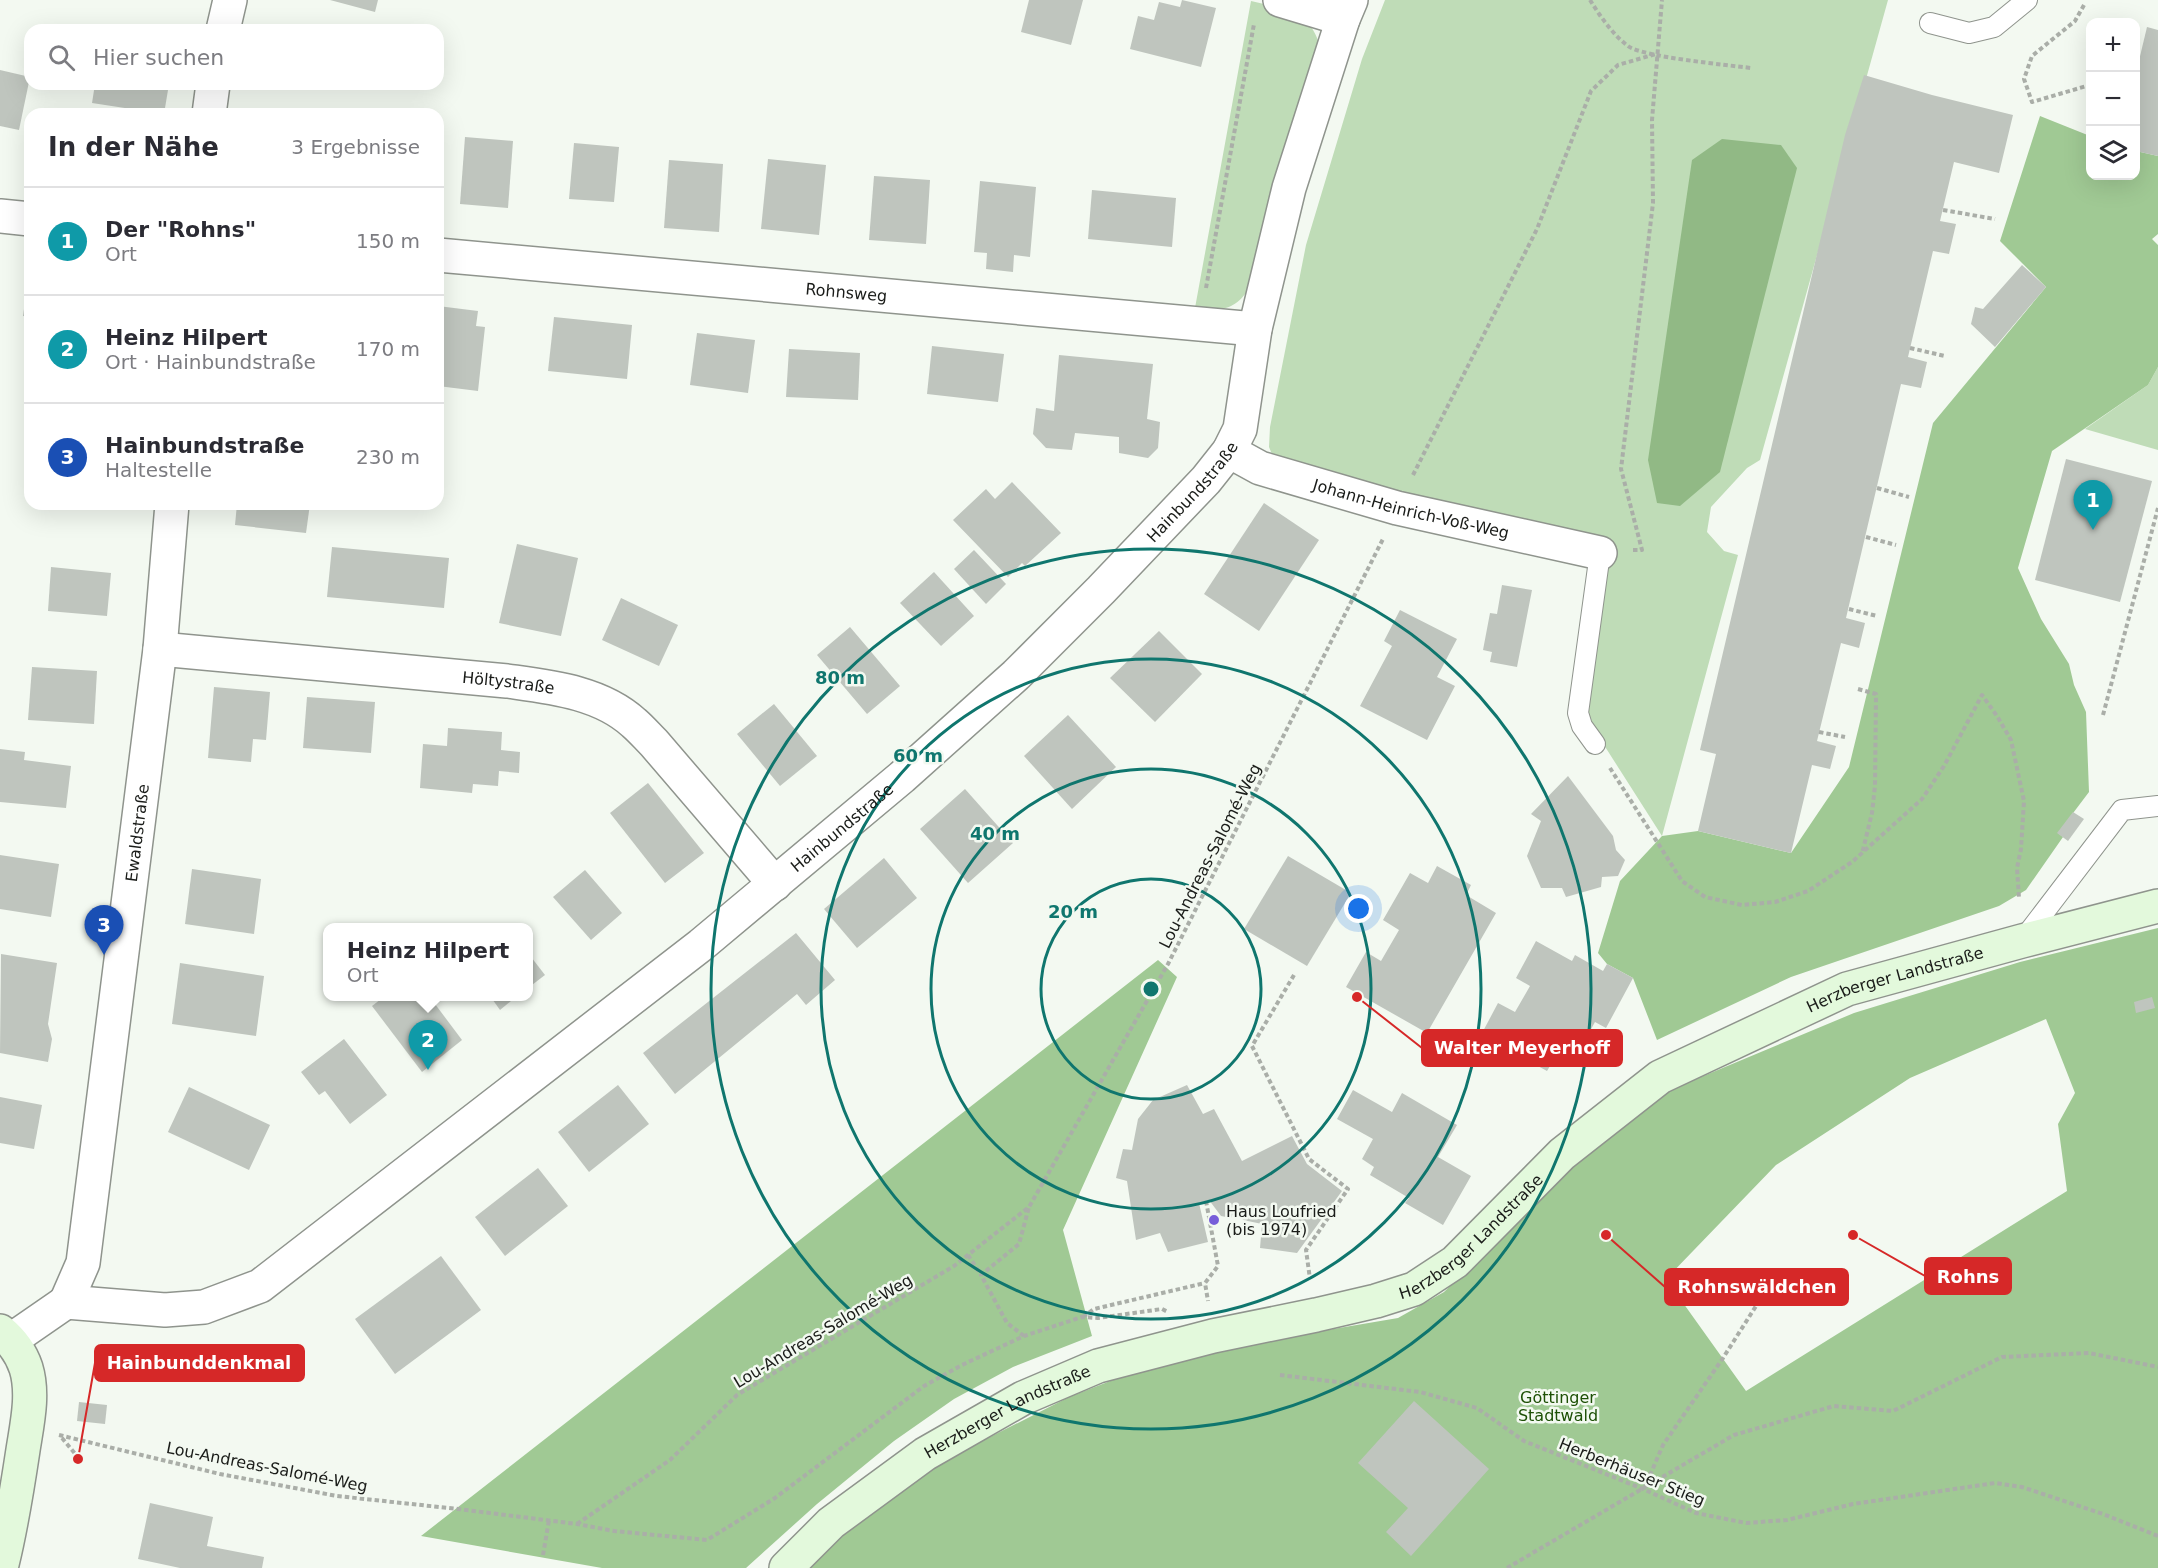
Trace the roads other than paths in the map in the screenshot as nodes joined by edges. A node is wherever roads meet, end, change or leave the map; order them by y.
1 (230, 0) edge
2 (1280, 0) edge
3 (2027, 0) edge
4 (1347, 9) edge
5 (1930, 23) dead end
6 (224, 24) edge
7 (212, 90) edge
8 (210, 108) edge
9 (0, 216) edge
10 (24, 218) edge
11 (444, 256) edge
12 (1255, 329) junction
13 (1229, 450) junction
14 (172, 510) edge
15 (1600, 553) joint
16 (160, 649) junction
17 (1595, 744) road end
18 (2158, 806) edge
19 (775, 884) junction
20 (2158, 906) edge
21 (2022, 940) junction
22 (66, 1302) junction
23 (6, 1335) edge
24 (1, 1568) edge
25 (786, 1568) edge

1 - 6 street
2 - 4 street
3 - 5 lane
4 - 12 street, Hainbundstraße
7 - 8 street
9 - 10 street
11 - 12 street, Rohnsweg
12 - 13 street, Hainbundstraße
13 - 15 street, Johann-Heinrich-Voß-Weg
13 - 19 street, Hainbundstraße
14 - 16 street, Ewaldstraße
15 - 17 lane
16 - 19 street, Höltystraße
16 - 22 street, Ewaldstraße
18 - 21 lane
19 - 22 street, Hainbundstraße
20 - 21 street, Herzberger Landstraße
21 - 25 street, Herzberger Landstraße
22 - 23 street
23 - 24 street

